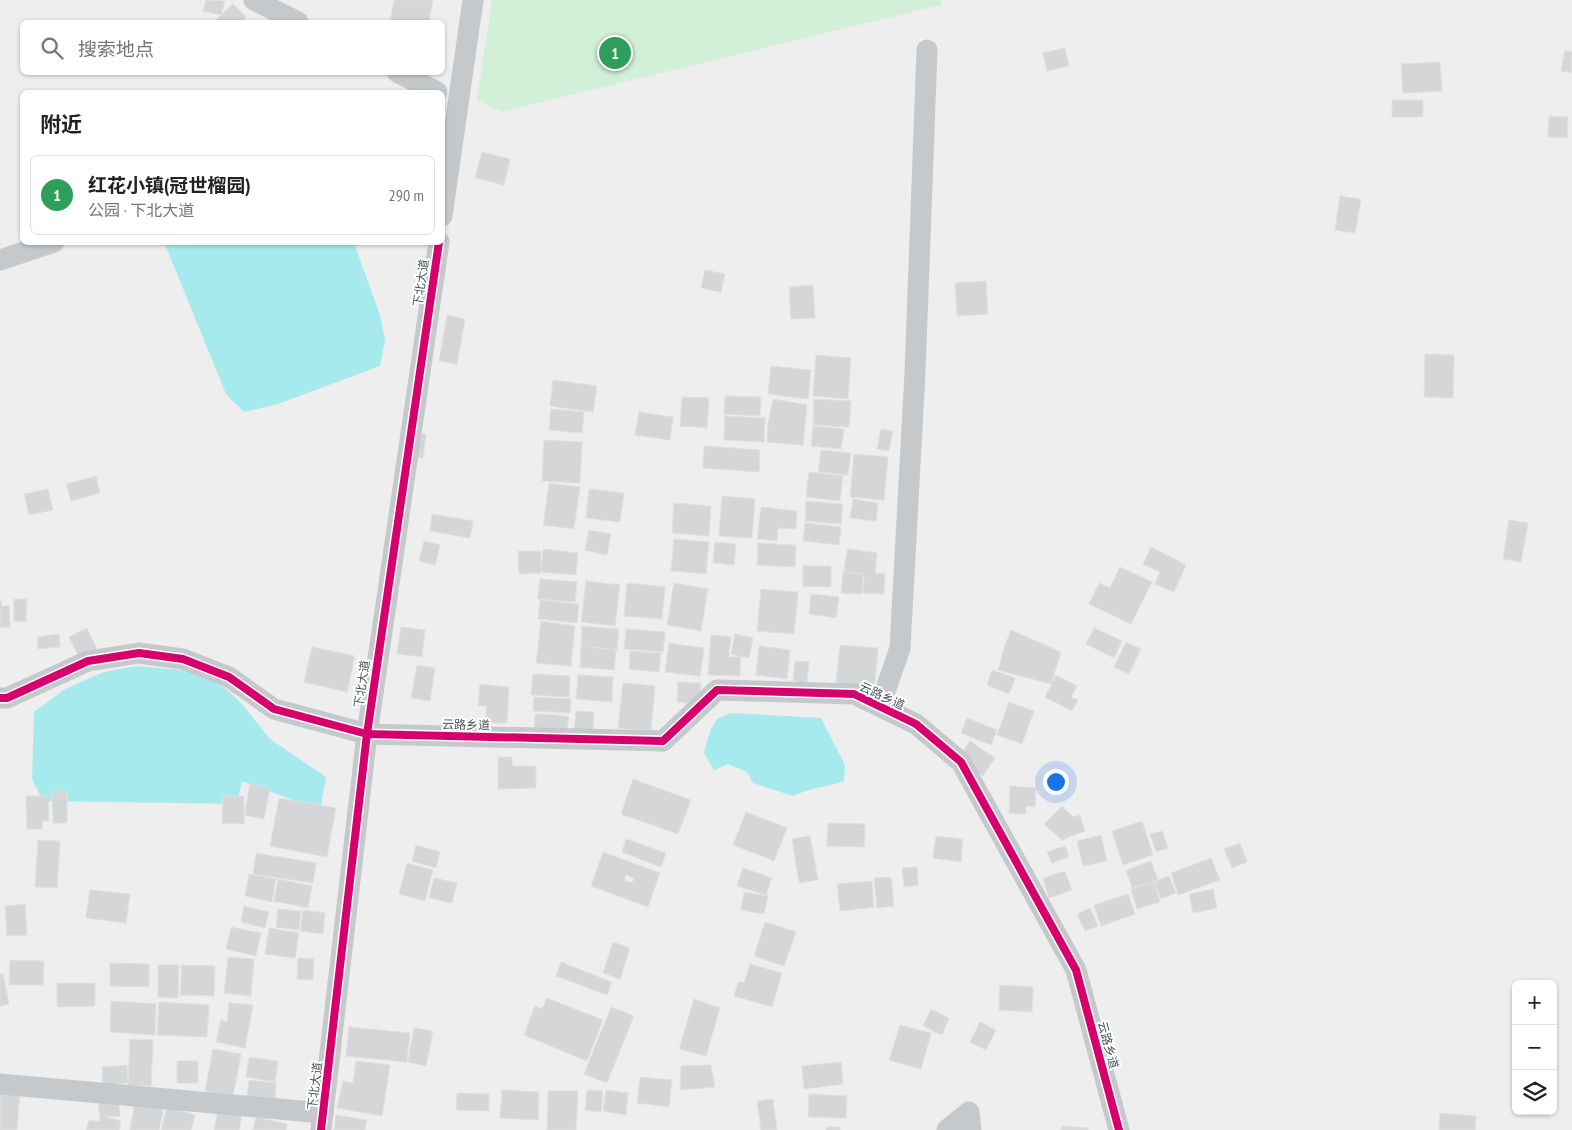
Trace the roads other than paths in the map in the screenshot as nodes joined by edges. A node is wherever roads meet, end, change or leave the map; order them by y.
1 (254, 0) edge
2 (473, 0) edge
3 (294, 20) edge
4 (927, 50) dead end
5 (403, 75) edge
6 (432, 90) edge
7 (451, 100) edge
8 (449, 129) edge
9 (445, 179) edge
10 (45, 245) edge
11 (439, 245) edge
12 (0, 260) edge
13 (0, 698) edge
14 (880, 706) junction
15 (366, 734) junction
16 (0, 1084) edge
17 (322, 1122) edge
18 (947, 1130) edge
19 (971, 1130) edge
20 (1119, 1130) edge

1 - 3 street
2 - 7 street
4 - 14 street
5 - 6 street
7 - 8 street
8 - 9 street
10 - 12 street
11 - 15 street, 下北大道
13 - 15 street, 云路乡道
14 - 15 street, 云路乡道
14 - 20 street, 云路乡道
15 - 17 street, 下北大道
16 - 17 street
18 - 19 street

